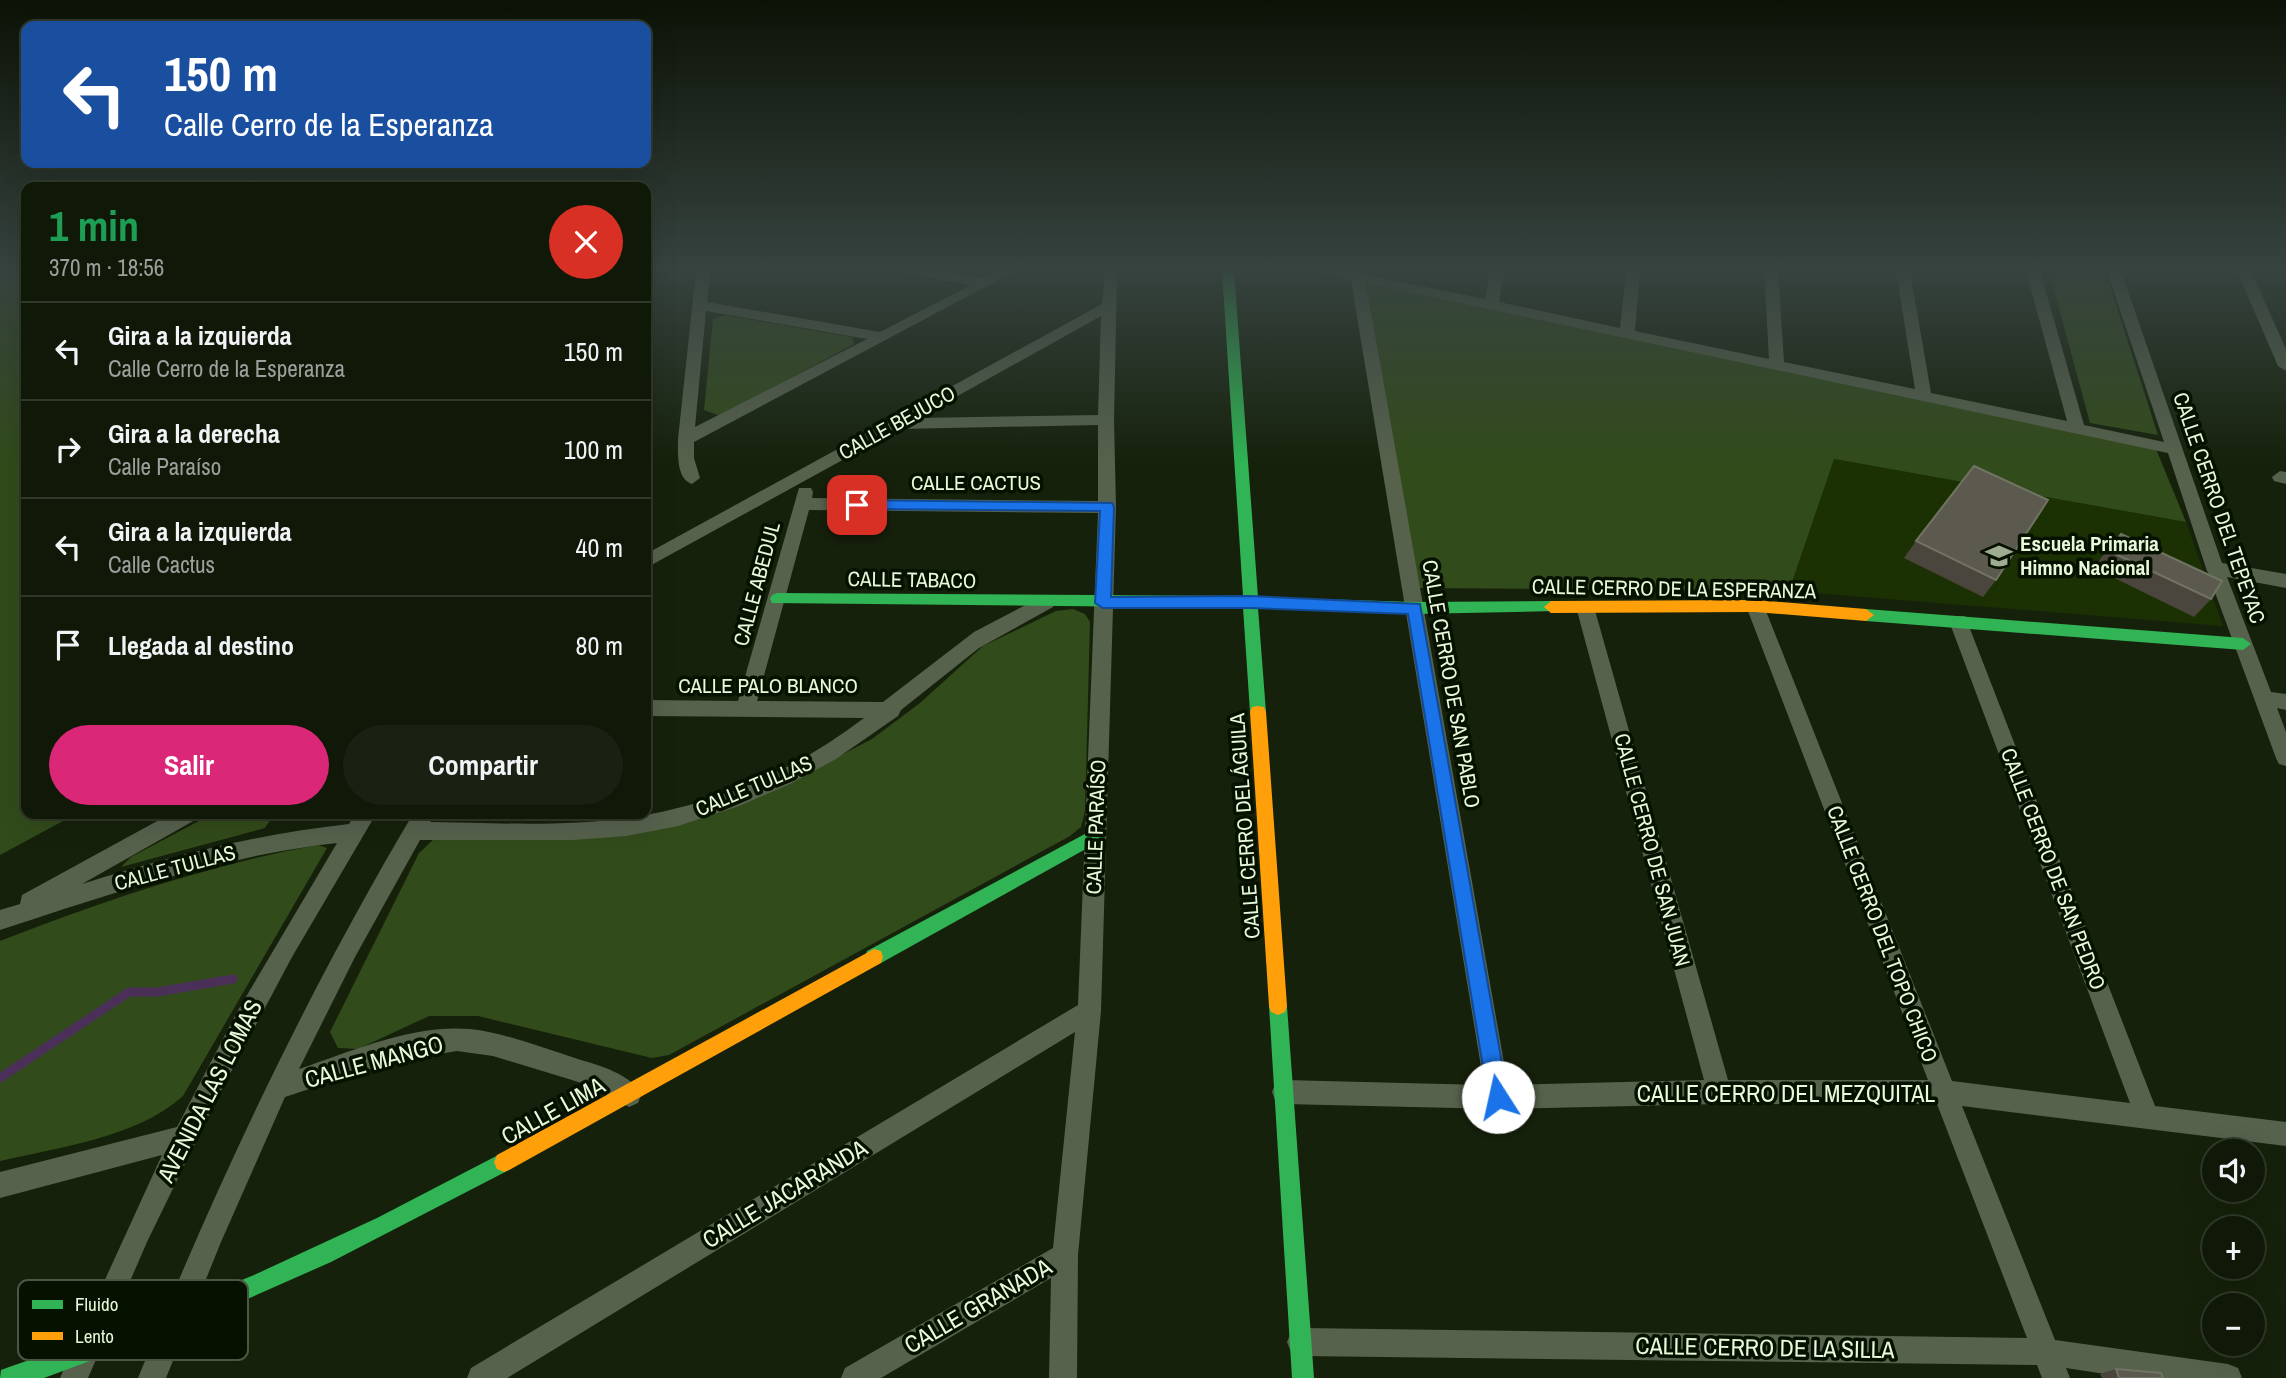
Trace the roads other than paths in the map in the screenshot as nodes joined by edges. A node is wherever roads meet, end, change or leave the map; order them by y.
1 (697, 335) edge
2 (874, 335) edge
3 (887, 335) edge
4 (1056, 335) edge
5 (1110, 335) edge
6 (1232, 335) edge
7 (1369, 335) edge
8 (1639, 335) edge
9 (1775, 335) edge
10 (1914, 335) edge
11 (2051, 335) edge
12 (2135, 335) edge
13 (2272, 335) edge
14 (884, 337) junction
15 (1777, 365) junction
16 (2286, 366) edge
17 (1924, 396) junction
18 (1106, 420) junction
19 (895, 424) junction
20 (2077, 429) junction
21 (686, 439) junction
22 (2173, 449) junction
23 (811, 472) junction
24 (692, 478) dead end
25 (802, 504) junction
26 (1107, 507) junction
27 (651, 559) edge
28 (2215, 568) junction
29 (2286, 581) edge
30 (777, 600) junction
31 (1047, 602) junction
32 (1250, 602) junction
33 (1103, 603) junction
34 (1755, 606) junction
35 (1585, 607) junction
36 (1415, 608) junction
37 (1958, 621) junction
38 (2243, 644) junction
39 (2263, 698) junction
40 (2286, 702) edge
41 (746, 707) junction
42 (651, 708) edge
43 (891, 710) junction
44 (2286, 758) edge
45 (179, 819) edge
46 (419, 822) edge
47 (360, 823) edge
48 (1096, 835) junction
49 (0, 919) edge
50 (1089, 1011) junction
51 (277, 1088) junction
52 (1284, 1092) junction
53 (1720, 1092) junction
54 (1944, 1092) junction
55 (629, 1095) junction
56 (1498, 1097) junction
57 (2147, 1116) junction
58 (2286, 1134) edge
59 (182, 1138) junction
60 (0, 1185) edge
61 (1065, 1255) junction
62 (118, 1280) edge
63 (193, 1280) edge
64 (248, 1290) edge
65 (1301, 1342) junction
66 (2046, 1352) junction
67 (68, 1360) edge
68 (82, 1360) edge
69 (159, 1360) edge
70 (9, 1378) edge
71 (74, 1378) edge
72 (152, 1378) edge
73 (481, 1378) edge
74 (855, 1378) edge
75 (1063, 1378) edge
76 (1303, 1378) edge
77 (2056, 1378) edge
78 (2228, 1378) edge

1 - 21 street
2 - 14 street
3 - 14 street
4 - 19 street, CALLE BEJUCO
5 - 18 street, CALLE PARAÍSO
6 - 32 street, CALLE CERRO DEL ÁGUILA
7 - 36 street, CALLE CERRO DE SAN PABLO
8 - 15 street
9 - 15 street
10 - 17 street
11 - 20 street
12 - 22 street, CALLE CERRO DEL TEPEYAC
13 - 16 street
14 - 21 street
15 - 17 street
17 - 20 street
18 - 19 street
18 - 26 street, CALLE PARAÍSO
19 - 23 street, CALLE BEJUCO
20 - 22 street
21 - 24 street
22 - 28 street, CALLE CERRO DEL TEPEYAC
23 - 25 street, CALLE ABEDUL
23 - 27 street, CALLE BEJUCO
25 - 26 street, CALLE CACTUS
25 - 30 street, CALLE ABEDUL
26 - 33 street, CALLE PARAÍSO
28 - 29 street
28 - 38 street, CALLE CERRO DEL TEPEYAC
30 - 31 street, CALLE TABACO
30 - 41 street, CALLE ABEDUL
31 - 33 street, CALLE TABACO
31 - 43 street, CALLE TULLAS
32 - 33 street, CALLE CERRO DE LA ESPERANZA
32 - 36 street, CALLE CERRO DE LA ESPERANZA
32 - 52 street, CALLE CERRO DEL ÁGUILA
33 - 48 street, CALLE PARAÍSO
34 - 35 street, CALLE CERRO DE LA ESPERANZA
34 - 37 street, CALLE CERRO DE LA ESPERANZA
34 - 54 street, CALLE CERRO DEL TOPO CHICO
35 - 36 street, CALLE CERRO DE LA ESPERANZA
35 - 53 street, CALLE CERRO DE SAN JUAN
36 - 56 street, CALLE CERRO DE SAN PABLO
37 - 38 street, CALLE CERRO DE LA ESPERANZA
37 - 57 street, CALLE CERRO DE SAN PEDRO
38 - 39 street, CALLE CERRO DEL TEPEYAC
39 - 40 street
39 - 44 street, CALLE CERRO DEL TEPEYAC
41 - 42 street, CALLE PALO BLANCO
41 - 43 street, CALLE PALO BLANCO
43 - 46 street, CALLE TULLAS
45 - 49 street
46 - 51 street
47 - 49 street, CALLE TULLAS
47 - 59 street, AVENIDA LAS LOMAS
48 - 50 street, CALLE PARAÍSO
48 - 55 street, CALLE LIMA
50 - 61 street, CALLE PARAÍSO
50 - 73 street, CALLE JACARANDA
51 - 55 street, CALLE MANGO
51 - 63 street
52 - 56 street, CALLE CERRO DEL MEZQUITAL
52 - 65 street, CALLE CERRO DEL ÁGUILA
53 - 54 street, CALLE CERRO DEL MEZQUITAL
53 - 56 street, CALLE CERRO DEL MEZQUITAL
54 - 57 street, CALLE CERRO DEL MEZQUITAL
54 - 66 street, CALLE CERRO DEL TOPO CHICO
55 - 64 street, CALLE LIMA
57 - 58 street, CALLE CERRO DEL MEZQUITAL
59 - 60 street
59 - 62 street, AVENIDA LAS LOMAS
61 - 74 street, CALLE GRANADA
61 - 75 street, CALLE PARAÍSO
65 - 66 street, CALLE CERRO DE LA SILLA
65 - 76 street, CALLE CERRO DEL ÁGUILA
66 - 77 street, CALLE CERRO DEL TOPO CHICO
66 - 78 street, CALLE CERRO DE LA SILLA
67 - 70 street, CALLE LIMA
68 - 71 street, AVENIDA LAS LOMAS
69 - 72 street

